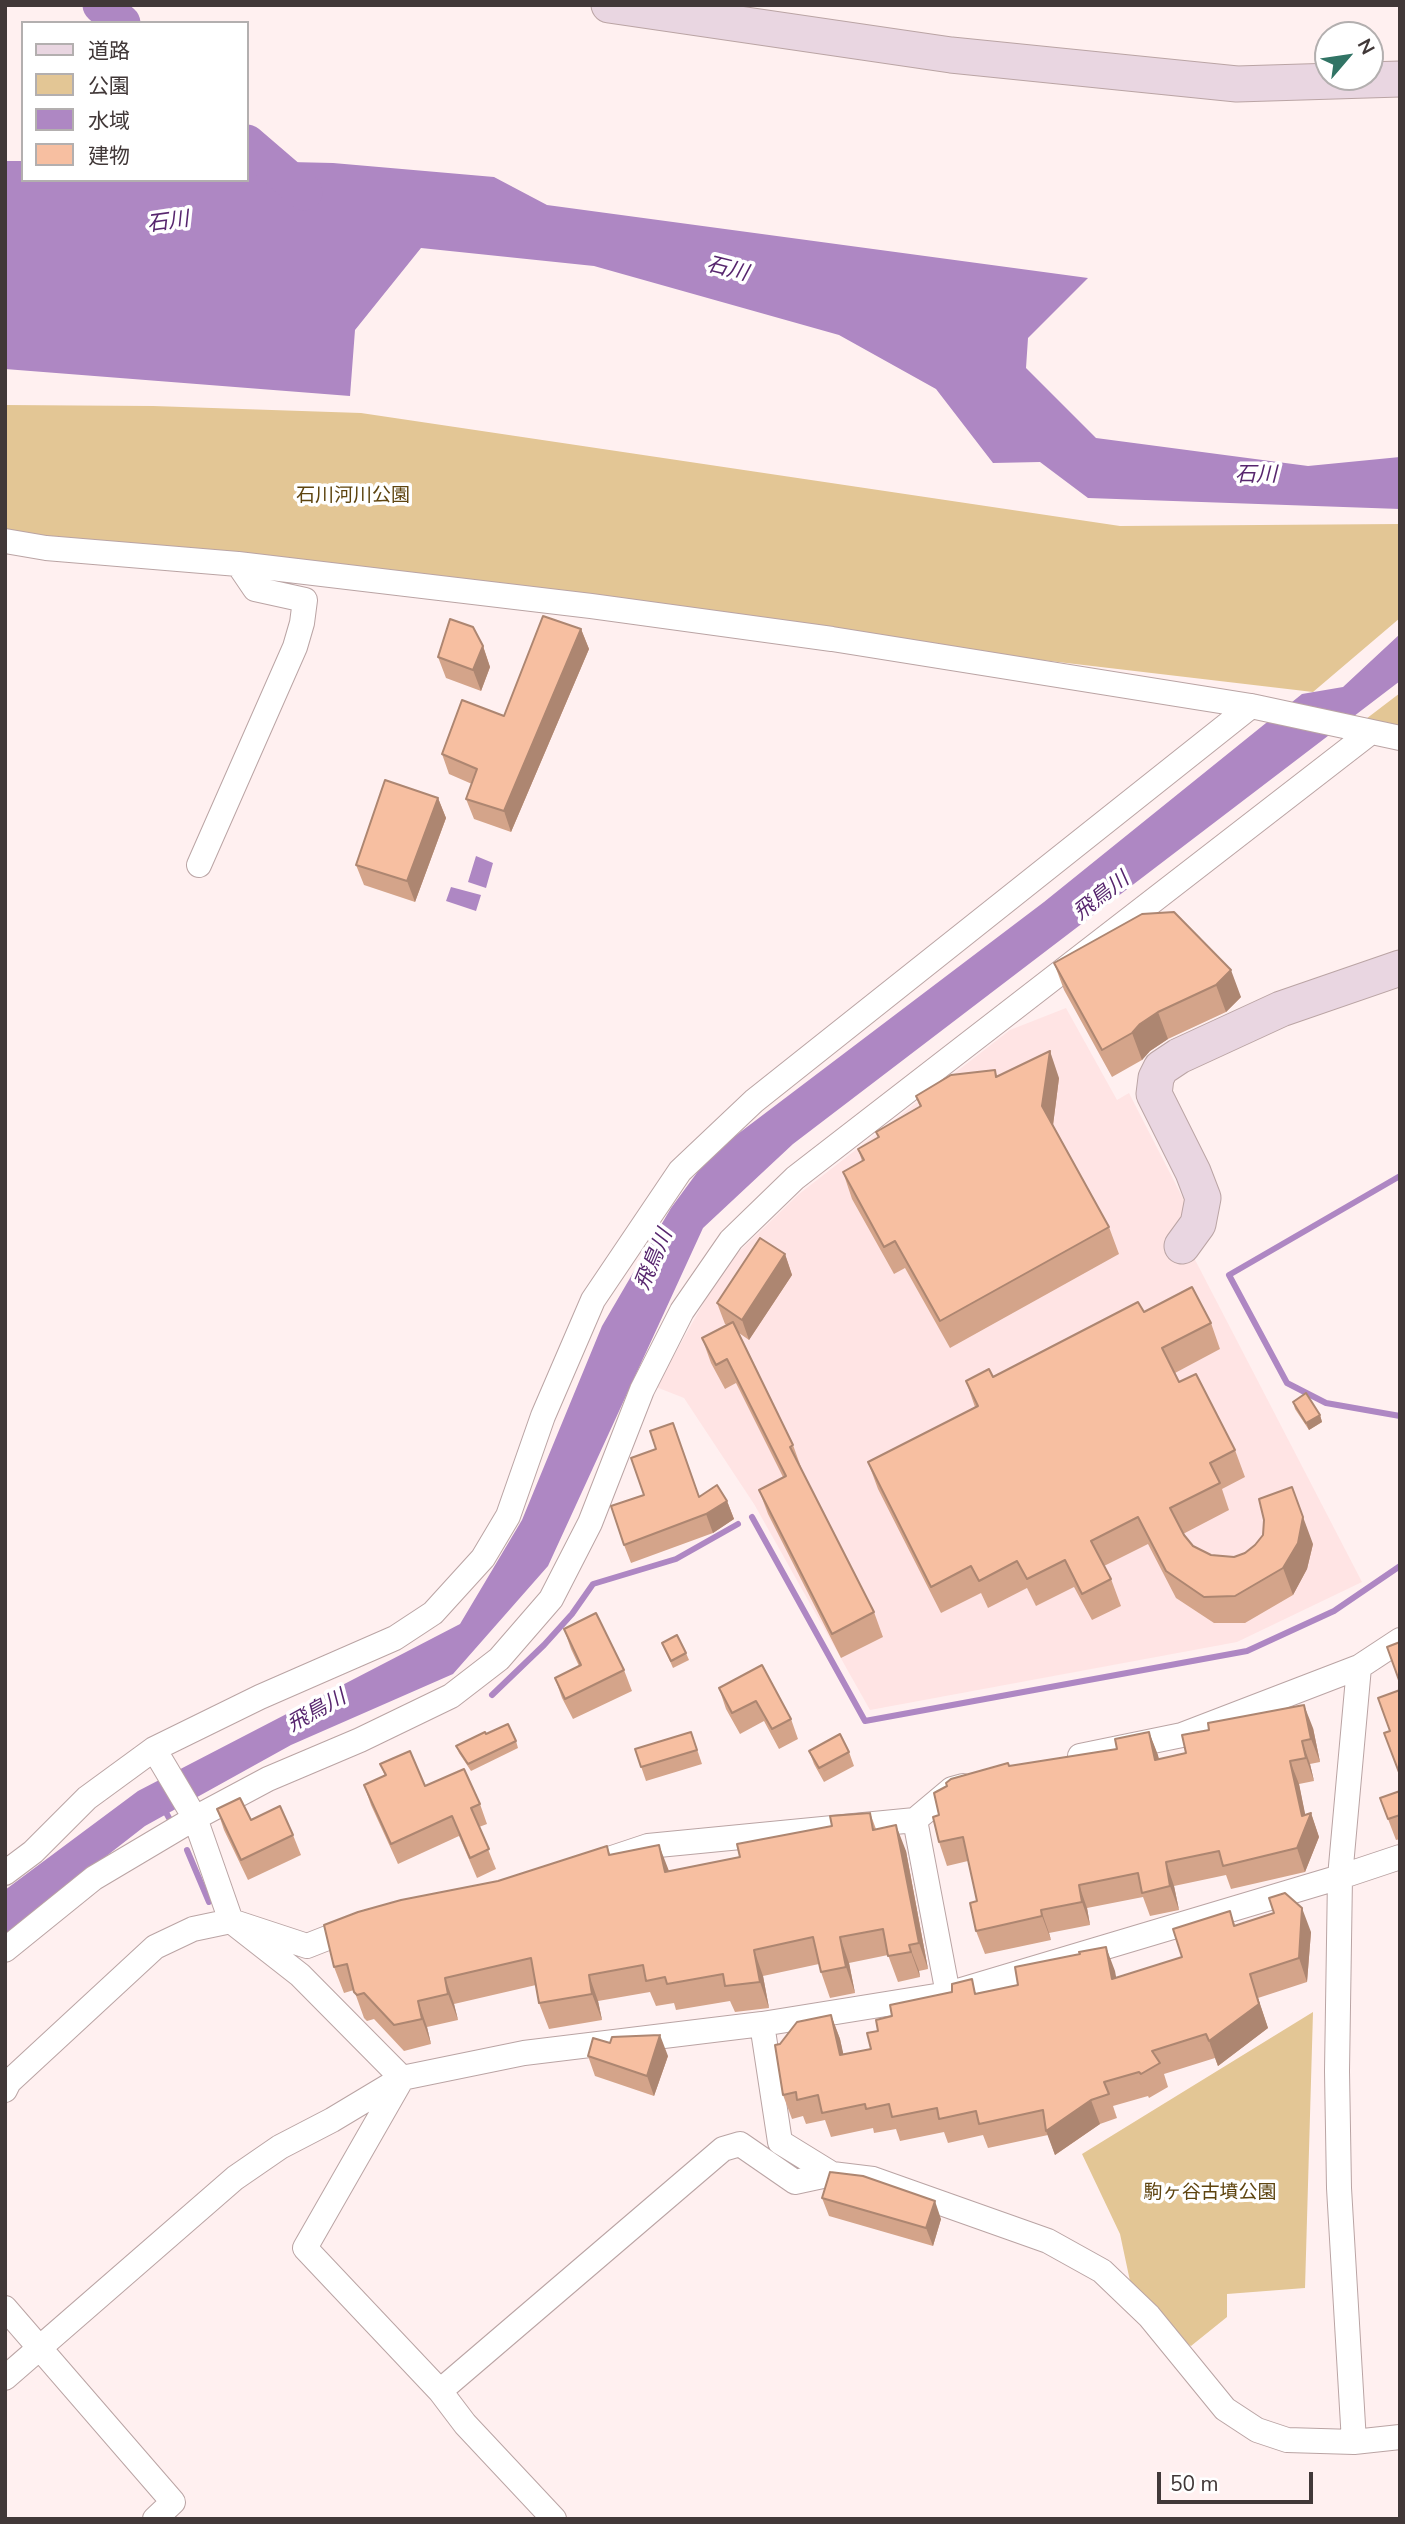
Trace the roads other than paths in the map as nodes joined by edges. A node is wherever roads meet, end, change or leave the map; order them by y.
1 (609, 5) edge
2 (1400, 79) edge
3 (5, 541) edge
4 (238, 564) junction
5 (1251, 706) junction
6 (1359, 730) junction
7 (1400, 738) edge
8 (200, 864) dead end
9 (1400, 968) edge
10 (1182, 1245) dead end
11 (1400, 1640) edge
12 (1359, 1667) junction
13 (157, 1753) junction
14 (1053, 1761) edge
15 (989, 1779) edge
16 (192, 1813) junction
17 (915, 1820) junction
18 (1400, 1857) edge
19 (582, 1868) edge
20 (5, 1873) edge
21 (1340, 1877) junction
22 (379, 1917) edge
23 (231, 1921) junction
24 (5, 1950) edge
25 (948, 1994) junction
26 (762, 2024) junction
27 (402, 2078) junction
28 (5, 2090) edge
29 (832, 2174) junction
30 (5, 2308) edge
31 (40, 2349) junction
32 (5, 2378) edge
33 (440, 2391) junction
34 (1400, 2437) edge
35 (1354, 2442) junction
36 (155, 2519) edge
37 (554, 2519) edge

1 - 2 street
3 - 4 street
4 - 5 street
4 - 8 street
5 - 6 street
5 - 13 street
6 - 7 street
6 - 16 street
9 - 10 street
11 - 12 street
12 - 14 street
12 - 21 street
13 - 16 street
13 - 20 street
15 - 17 street
16 - 23 street
16 - 24 street
17 - 19 street
17 - 25 street
18 - 21 street
21 - 25 street
21 - 35 street
22 - 23 street
23 - 27 street
23 - 28 street
25 - 26 street
26 - 27 street
26 - 29 street
27 - 31 street
27 - 33 street
29 - 33 street
29 - 35 street
30 - 31 street
31 - 32 street
31 - 36 street
33 - 37 street
34 - 35 street

